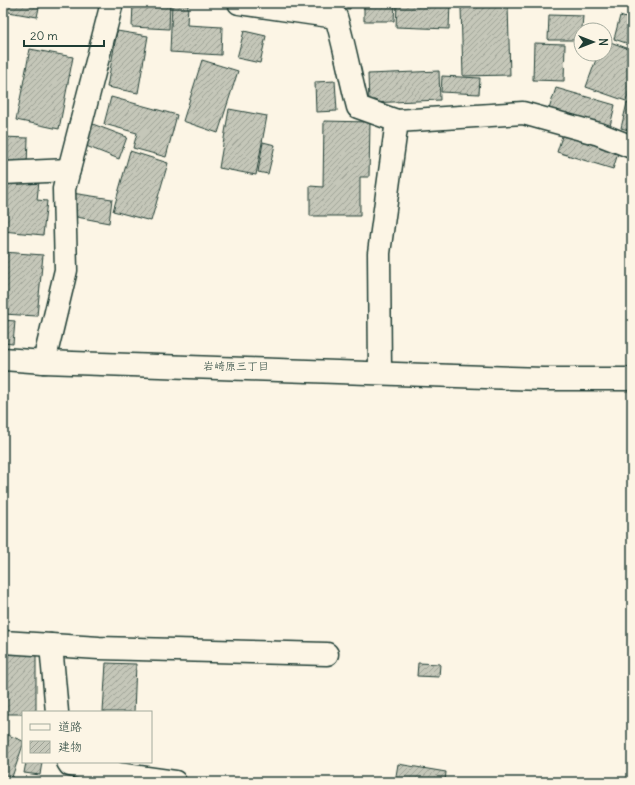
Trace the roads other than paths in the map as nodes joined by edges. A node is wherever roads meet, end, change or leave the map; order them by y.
1 (112, 3) edge
2 (239, 3) edge
3 (397, 121) junction
4 (632, 147) edge
5 (69, 170) junction
6 (3, 173) edge
7 (3, 359) edge
8 (44, 362) junction
9 (380, 373) junction
10 (632, 379) edge
11 (3, 642) edge
12 (52, 645) junction
13 (327, 654) dead end
14 (57, 711) edge
15 (69, 763) edge
16 (175, 782) edge

1 - 5 street
2 - 3 street
3 - 4 street
3 - 9 street
5 - 6 street
5 - 8 street
7 - 8 street
8 - 9 street
9 - 10 street
11 - 12 street
12 - 13 street
12 - 14 street
15 - 16 street

